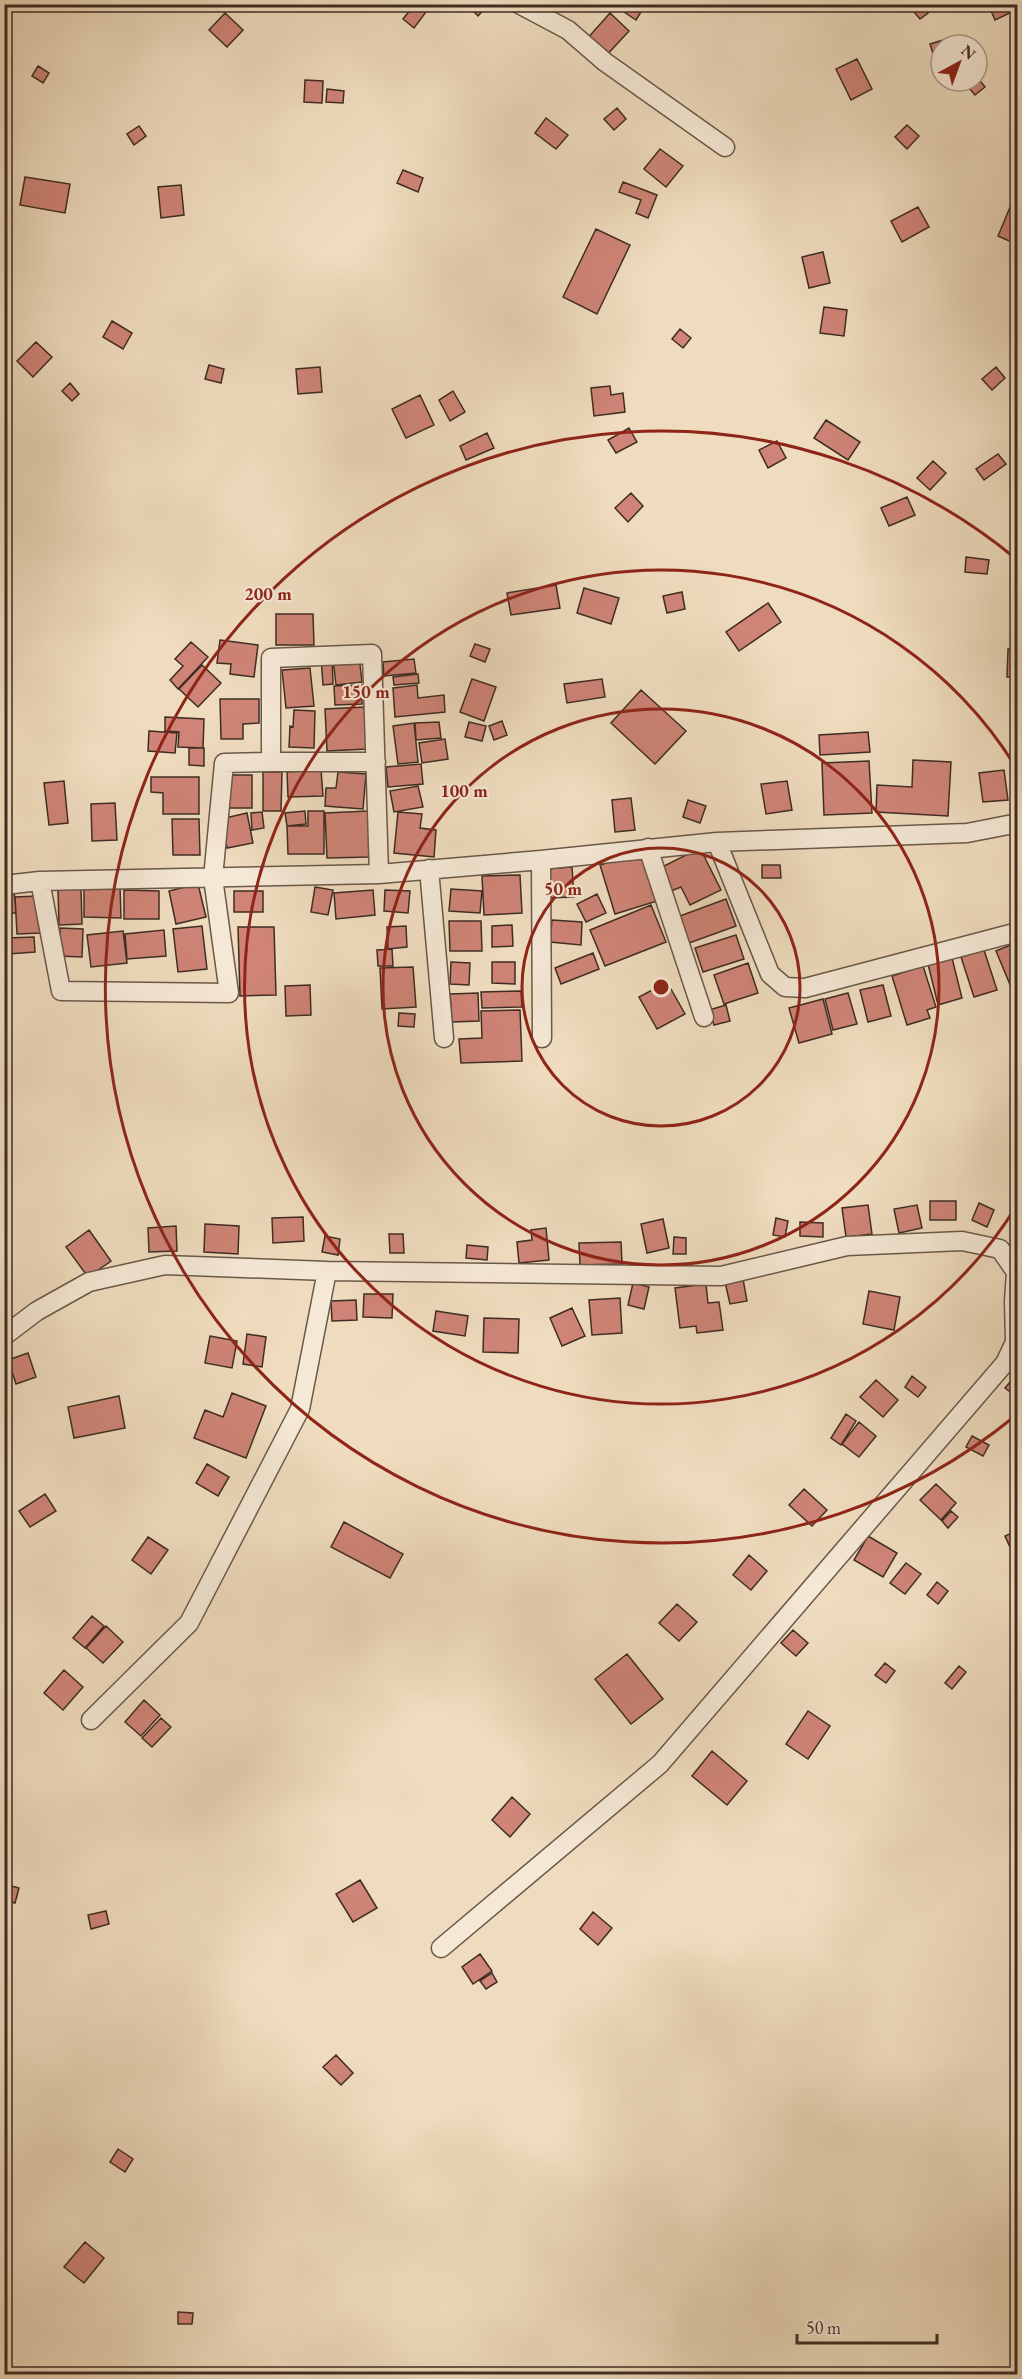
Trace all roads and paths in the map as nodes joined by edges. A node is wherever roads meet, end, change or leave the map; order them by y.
1 (519, 4) edge
2 (725, 147) dead end
3 (271, 762) junction
4 (376, 762) junction
5 (1017, 823) edge
6 (717, 842) junction
7 (648, 848) junction
8 (541, 860) junction
9 (429, 869) junction
10 (379, 874) junction
11 (213, 878) junction
12 (39, 881) junction
13 (4, 885) edge
14 (1017, 932) edge
15 (704, 1017) dead end
16 (444, 1038) dead end
17 (542, 1038) dead end
18 (327, 1271) junction
19 (1016, 1303) edge
20 (4, 1336) edge
21 (91, 1720) dead end
22 (441, 1948) dead end

1 - 2 street
3 - 4 street
3 - 4 street
3 - 11 street
4 - 10 street
5 - 6 street
6 - 7 street
6 - 14 street
7 - 8 street
7 - 15 street
8 - 9 street
8 - 17 street
9 - 10 street
9 - 16 street
10 - 11 street
11 - 12 street
11 - 12 street
12 - 13 street
18 - 19 street
18 - 20 street
18 - 21 street
19 - 22 street

